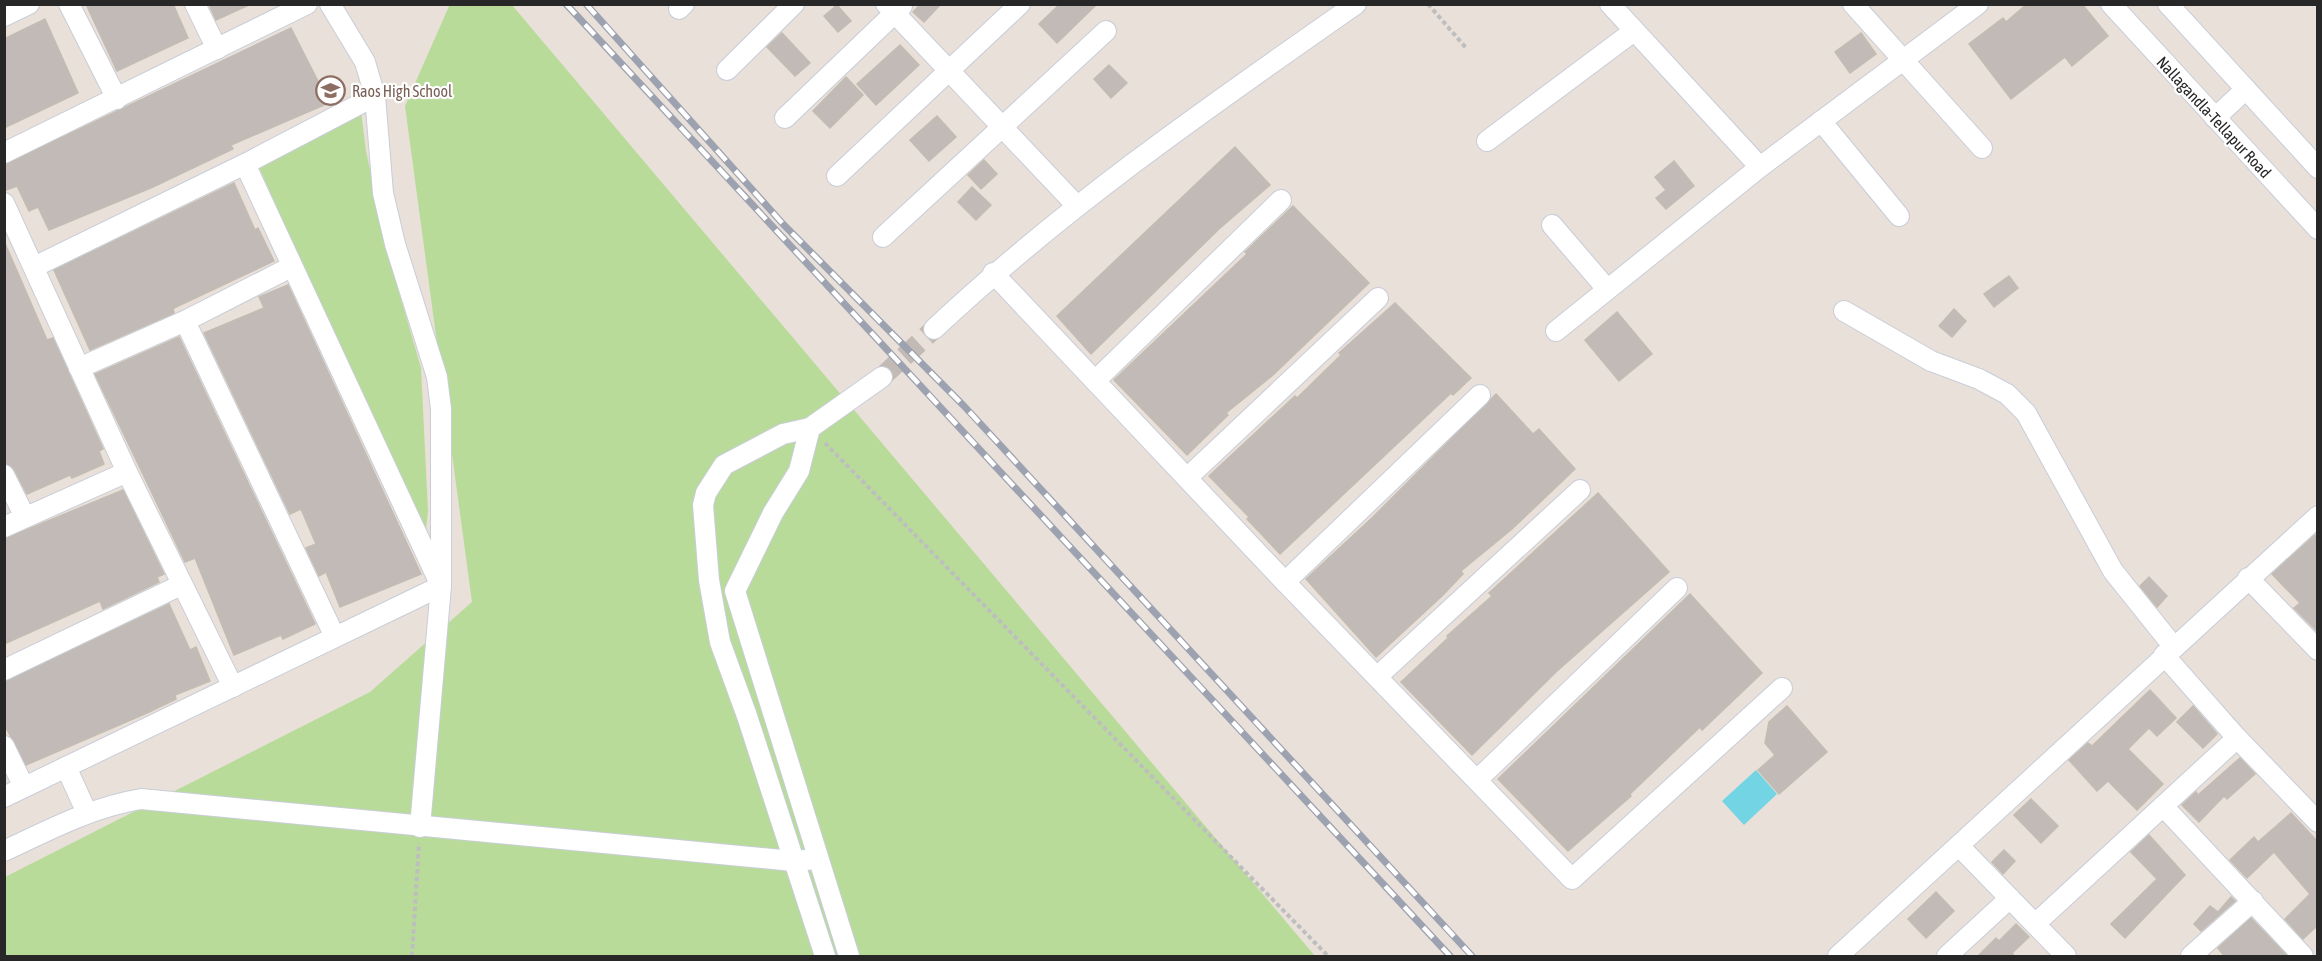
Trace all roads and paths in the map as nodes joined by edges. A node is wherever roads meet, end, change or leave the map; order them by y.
1 (29, 4) edge
2 (69, 4) edge
3 (195, 4) edge
4 (307, 4) edge
5 (330, 4) edge
6 (794, 4) edge
7 (1020, 4) edge
8 (1356, 4) edge
9 (1428, 4) edge
10 (1610, 4) edge
11 (1853, 4) edge
12 (1978, 4) edge
13 (2111, 4) edge
14 (2168, 4) edge
15 (894, 7) edge
16 (4, 16) edge
17 (1106, 31) dead end
18 (1634, 31) junction
19 (217, 49) junction
20 (1467, 49) dead end
21 (1904, 60) junction
22 (727, 70) dead end
23 (948, 72) junction
24 (2246, 89) junction
25 (375, 96) junction
26 (117, 99) junction
27 (785, 118) dead end
28 (2215, 118) junction
29 (1821, 121) junction
30 (1000, 128) junction
31 (1487, 141) dead end
32 (1982, 148) dead end
33 (4, 153) edge
34 (245, 164) junction
35 (1760, 166) junction
36 (2318, 168) edge
37 (837, 176) dead end
38 (1281, 201) dead end
39 (4, 204) edge
40 (1077, 206) junction
41 (1899, 216) dead end
42 (1552, 225) dead end
43 (2318, 229) edge
44 (883, 237) dead end
45 (34, 267) junction
46 (291, 267) junction
47 (993, 273) junction
48 (1607, 289) junction
49 (1378, 298) dead end
50 (1844, 311) dead end
51 (185, 321) junction
52 (934, 329) tunnel mouth
53 (1556, 331) dead end
54 (79, 368) junction
55 (882, 377) tunnel mouth
56 (1095, 381) junction
57 (1480, 395) dead end
58 (810, 428) junction
59 (127, 472) junction
60 (4, 475) edge
61 (1187, 478) junction
62 (1580, 490) dead end
63 (2318, 516) edge
64 (25, 517) junction
65 (4, 527) edge
66 (2248, 578) junction
67 (709, 580) junction
68 (1285, 582) junction
69 (181, 585) junction
70 (441, 586) junction
71 (1677, 588) dead end
72 (735, 591) junction
73 (335, 637) junction
74 (2169, 650) junction
75 (2318, 650) edge
76 (4, 670) edge
77 (1378, 676) junction
78 (233, 687) junction
79 (1782, 688) dead end
80 (2237, 738) junction
81 (4, 747) edge
82 (66, 767) junction
83 (1477, 780) junction
84 (24, 787) junction
85 (4, 797) edge
86 (2163, 806) junction
87 (87, 813) junction
88 (2318, 822) edge
89 (420, 827) junction
90 (1959, 846) junction
91 (4, 851) edge
92 (817, 859) junction
93 (793, 861) junction
94 (2010, 898) junction
95 (2253, 901) junction
96 (2035, 924) junction
97 (412, 957) edge
98 (825, 957) edge
99 (849, 957) edge
100 (1328, 957) edge
101 (1838, 957) edge
102 (1947, 957) edge
103 (2066, 957) edge
104 (2191, 957) edge
105 (2303, 957) edge

1 - 16 street
2 - 26 street
3 - 19 street
4 - 19 street
5 - 25 street
6 - 22 street
7 - 23 street
8 - 40 street
9 - 20 path
10 - 18 street
11 - 21 street
12 - 21 street
13 - 28 street, Nallagandla-Tellapur Road
14 - 24 street
15 - 23 street
15 - 27 street
17 - 30 street
18 - 31 street
18 - 35 street
19 - 26 street
21 - 29 street
21 - 32 street
23 - 30 street
23 - 37 street
24 - 28 street
24 - 36 street
25 - 34 street
25 - 70 street
26 - 33 street
28 - 43 street, Nallagandla-Tellapur Road
29 - 35 street
29 - 41 street
30 - 40 street
30 - 44 street
34 - 45 street
34 - 46 street
35 - 48 street
38 - 56 street
39 - 45 street
40 - 47 street
42 - 48 street
45 - 54 street
46 - 51 street
46 - 70 street
47 - 52 street
47 - 56 street
48 - 53 street
49 - 61 street
50 - 74 street
51 - 54 street
51 - 73 street
54 - 59 street
55 - 58 street
56 - 61 street
57 - 68 street
58 - 67 street
58 - 72 street
58 - 100 path
59 - 64 street
59 - 69 street
60 - 64 street
61 - 68 street
62 - 77 street
63 - 66 street
64 - 65 street
66 - 74 street
66 - 75 street
67 - 72 street
67 - 93 street
68 - 77 street
69 - 76 street
69 - 78 street
70 - 73 street
70 - 89 street
71 - 83 street
72 - 92 street
73 - 78 street
74 - 80 street
74 - 90 street
77 - 83 street
78 - 82 street
79 - 83 street
80 - 86 street
80 - 88 street
81 - 84 street
82 - 84 street
82 - 87 street
84 - 85 street
86 - 95 street
86 - 96 street
87 - 89 street
87 - 91 street
89 - 93 street
89 - 97 path
90 - 94 street
90 - 101 street
92 - 93 street
92 - 99 street
93 - 98 street
94 - 96 street
94 - 102 street
95 - 104 street
95 - 105 street
96 - 103 street

